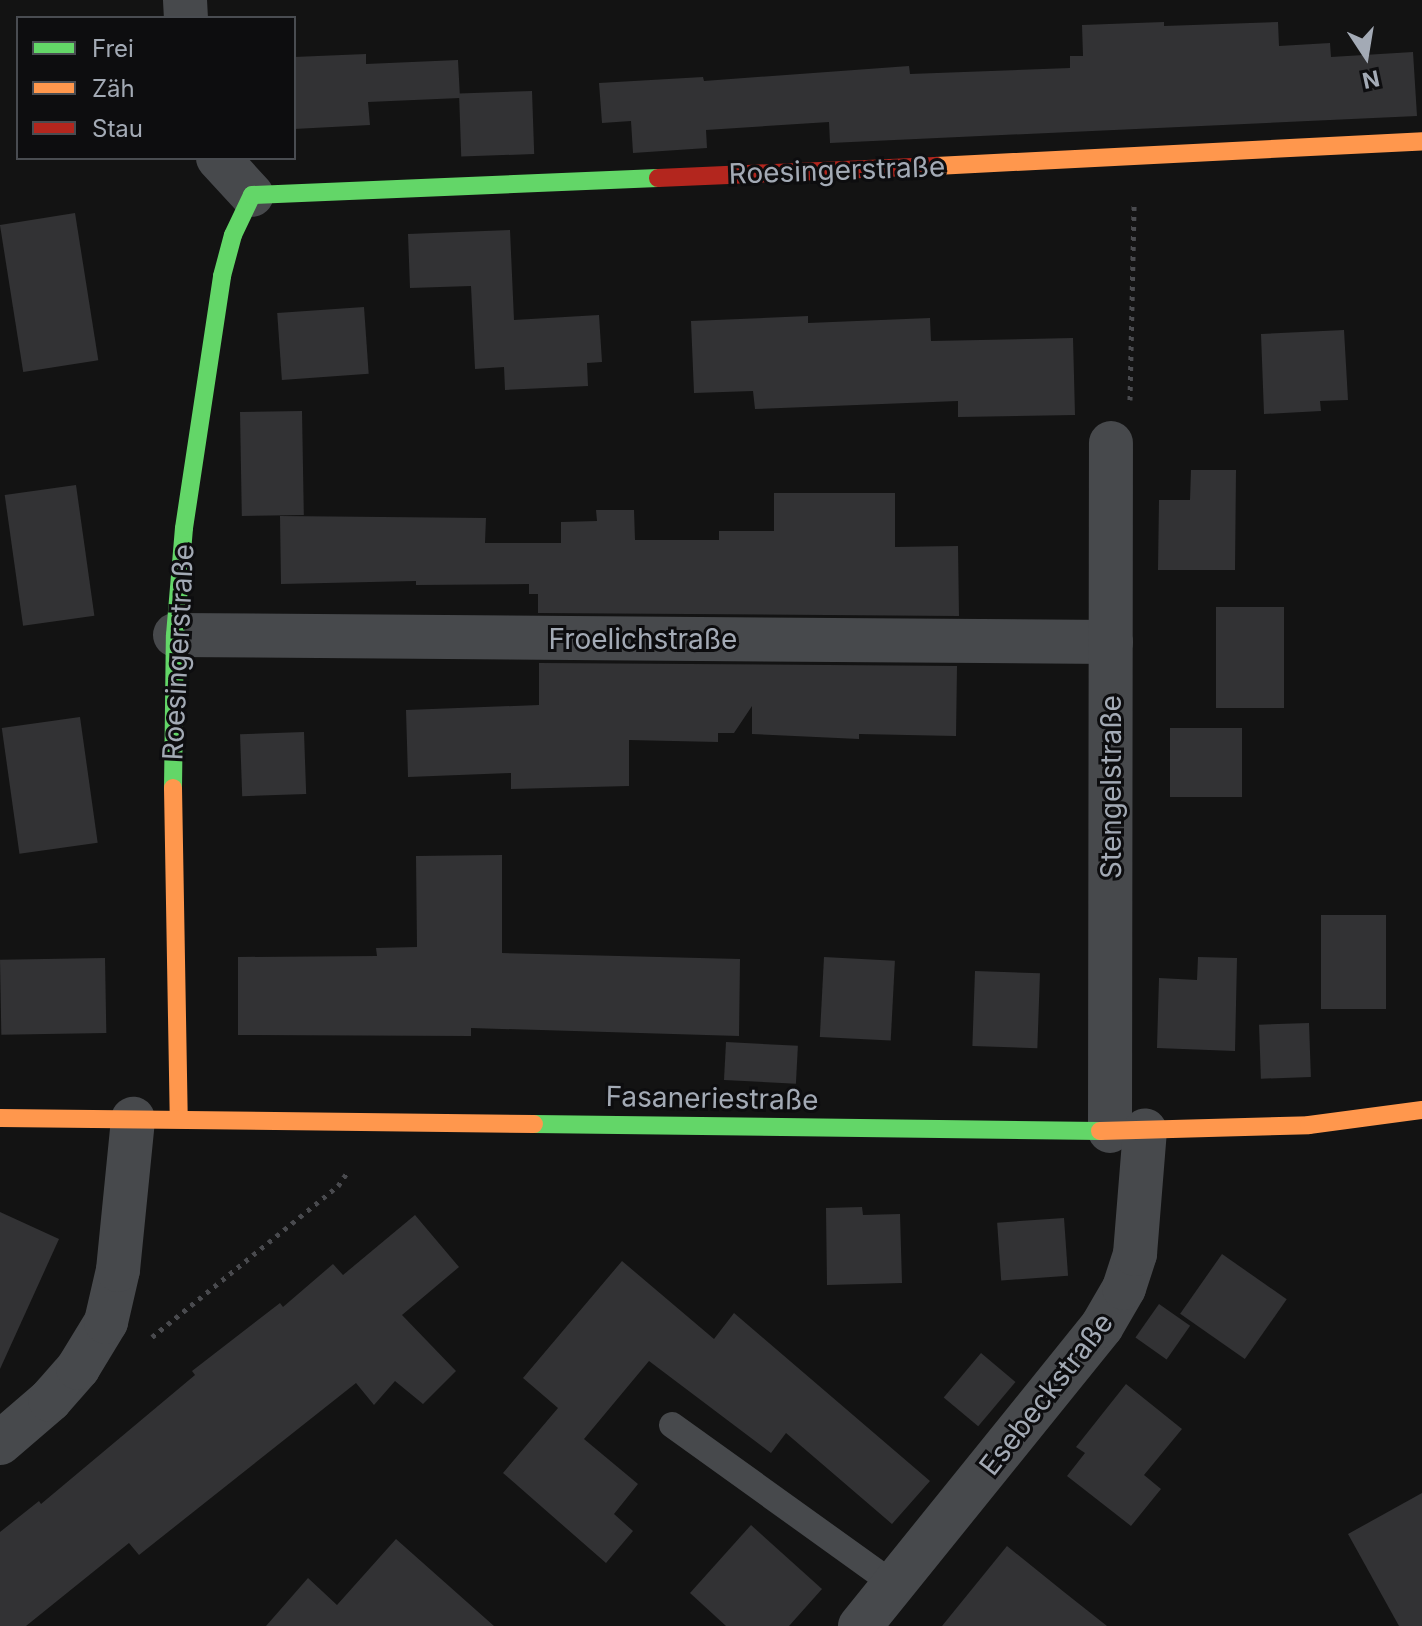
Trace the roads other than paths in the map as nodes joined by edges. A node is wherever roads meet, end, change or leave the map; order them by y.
1 (1422, 141) edge
2 (220, 160) edge
3 (252, 195) junction
4 (1111, 443) dead end
5 (175, 635) junction
6 (1111, 642) junction
7 (1422, 1110) edge
8 (0, 1118) edge
9 (133, 1119) junction
10 (179, 1119) junction
11 (1128, 1131) junction
12 (672, 1425) dead end
13 (0, 1443) edge
14 (895, 1585) junction
15 (860, 1626) edge

1 - 3 street, Roesingerstraße
2 - 3 street
3 - 5 street, Roesingerstraße
4 - 6 street, Stengelstraße
5 - 6 street, Froelichstraße
5 - 10 street, Roesingerstraße
6 - 11 street, Stengelstraße
7 - 11 street, Fasaneriestraße
8 - 9 street, Fasaneriestraße
9 - 10 street, Fasaneriestraße
9 - 13 street
10 - 11 street, Fasaneriestraße
11 - 14 street, Esebeckstraße
12 - 14 lane
14 - 15 street, Esebeckstraße

